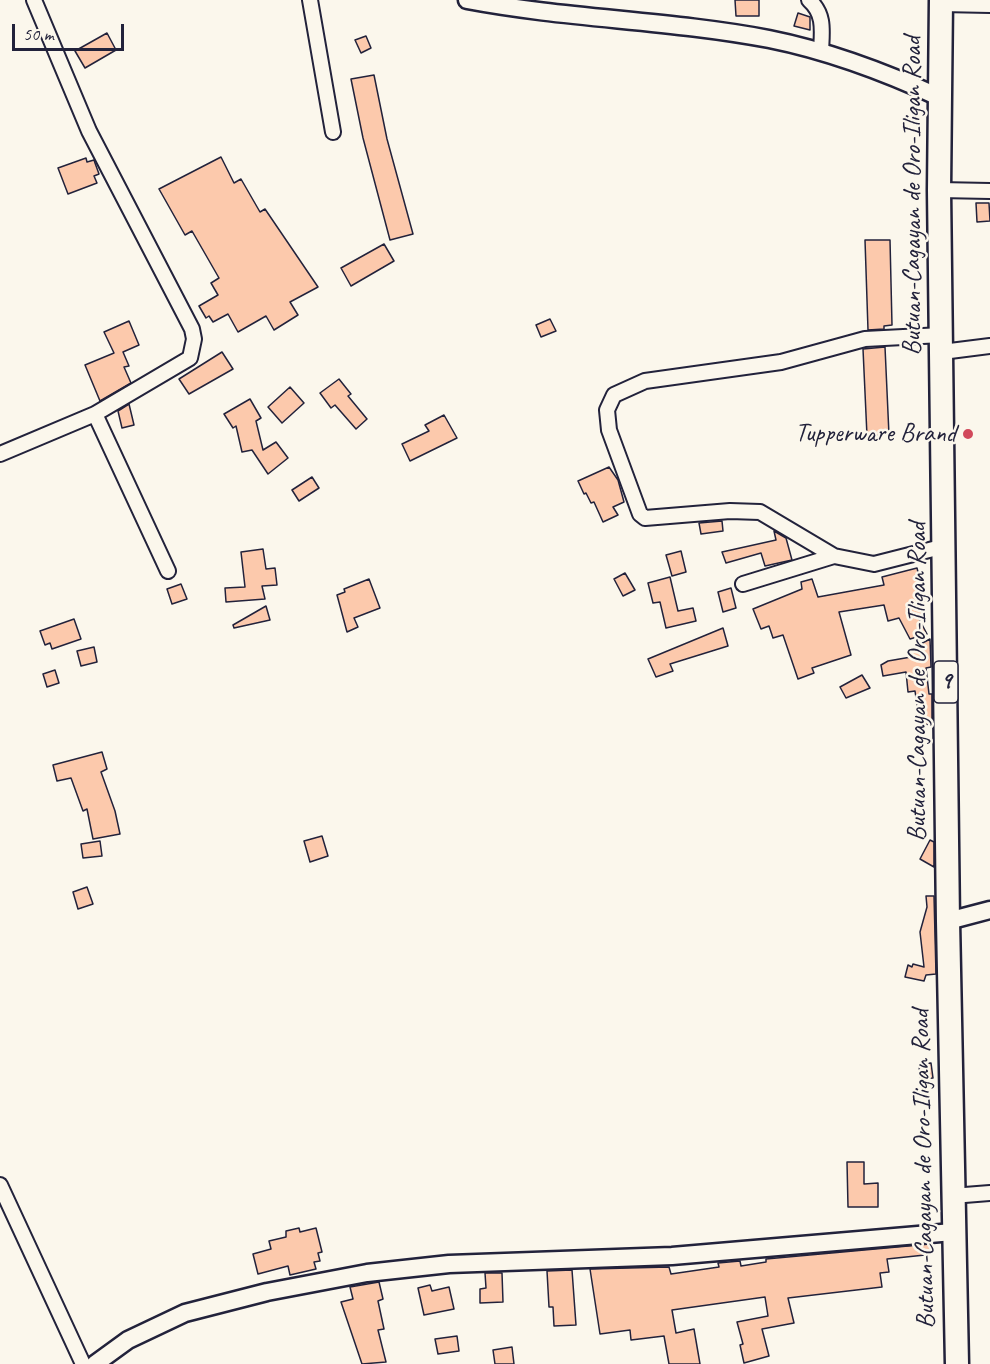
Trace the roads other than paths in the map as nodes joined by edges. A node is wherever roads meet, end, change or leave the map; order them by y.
1 (34, 0) edge
2 (310, 0) edge
3 (467, 0) edge
4 (809, 0) edge
5 (489, 2) edge
6 (941, 2) edge
7 (990, 5) edge
8 (821, 51) junction
9 (941, 98) junction
10 (333, 132) dead end
11 (939, 190) junction
12 (990, 191) edge
13 (942, 344) junction
14 (990, 346) edge
15 (95, 414) junction
16 (0, 454) edge
17 (945, 546) junction
18 (834, 556) junction
19 (168, 571) dead end
20 (743, 584) dead end
21 (990, 910) edge
22 (948, 921) junction
23 (0, 1185) edge
24 (990, 1193) edge
25 (952, 1196) junction
26 (953, 1232) junction
27 (83, 1364) edge
28 (95, 1364) edge
29 (957, 1364) edge

1 - 15 street
2 - 10 street
3 - 5 street
4 - 8 street
5 - 8 street
6 - 7 street
6 - 9 highway, Butuan-Cagayan de Oro-Iligan Road / 9
8 - 9 street
9 - 11 highway, Butuan-Cagayan de Oro-Iligan Road / 9
11 - 12 street
11 - 13 highway, Butuan-Cagayan de Oro-Iligan Road / 9
13 - 14 street
13 - 17 highway, Butuan-Cagayan de Oro-Iligan Road / 9
13 - 18 street
15 - 16 street
15 - 19 street
17 - 18 street
17 - 22 highway, Butuan-Cagayan de Oro-Iligan Road / 9
18 - 20 street
21 - 22 street
22 - 25 highway, Butuan-Cagayan de Oro-Iligan Road / 9
23 - 27 street
24 - 25 street
25 - 26 highway, Butuan-Cagayan de Oro-Iligan Road / 9
26 - 28 street
26 - 29 highway, Butuan-Cagayan de Oro-Iligan Road / 9

